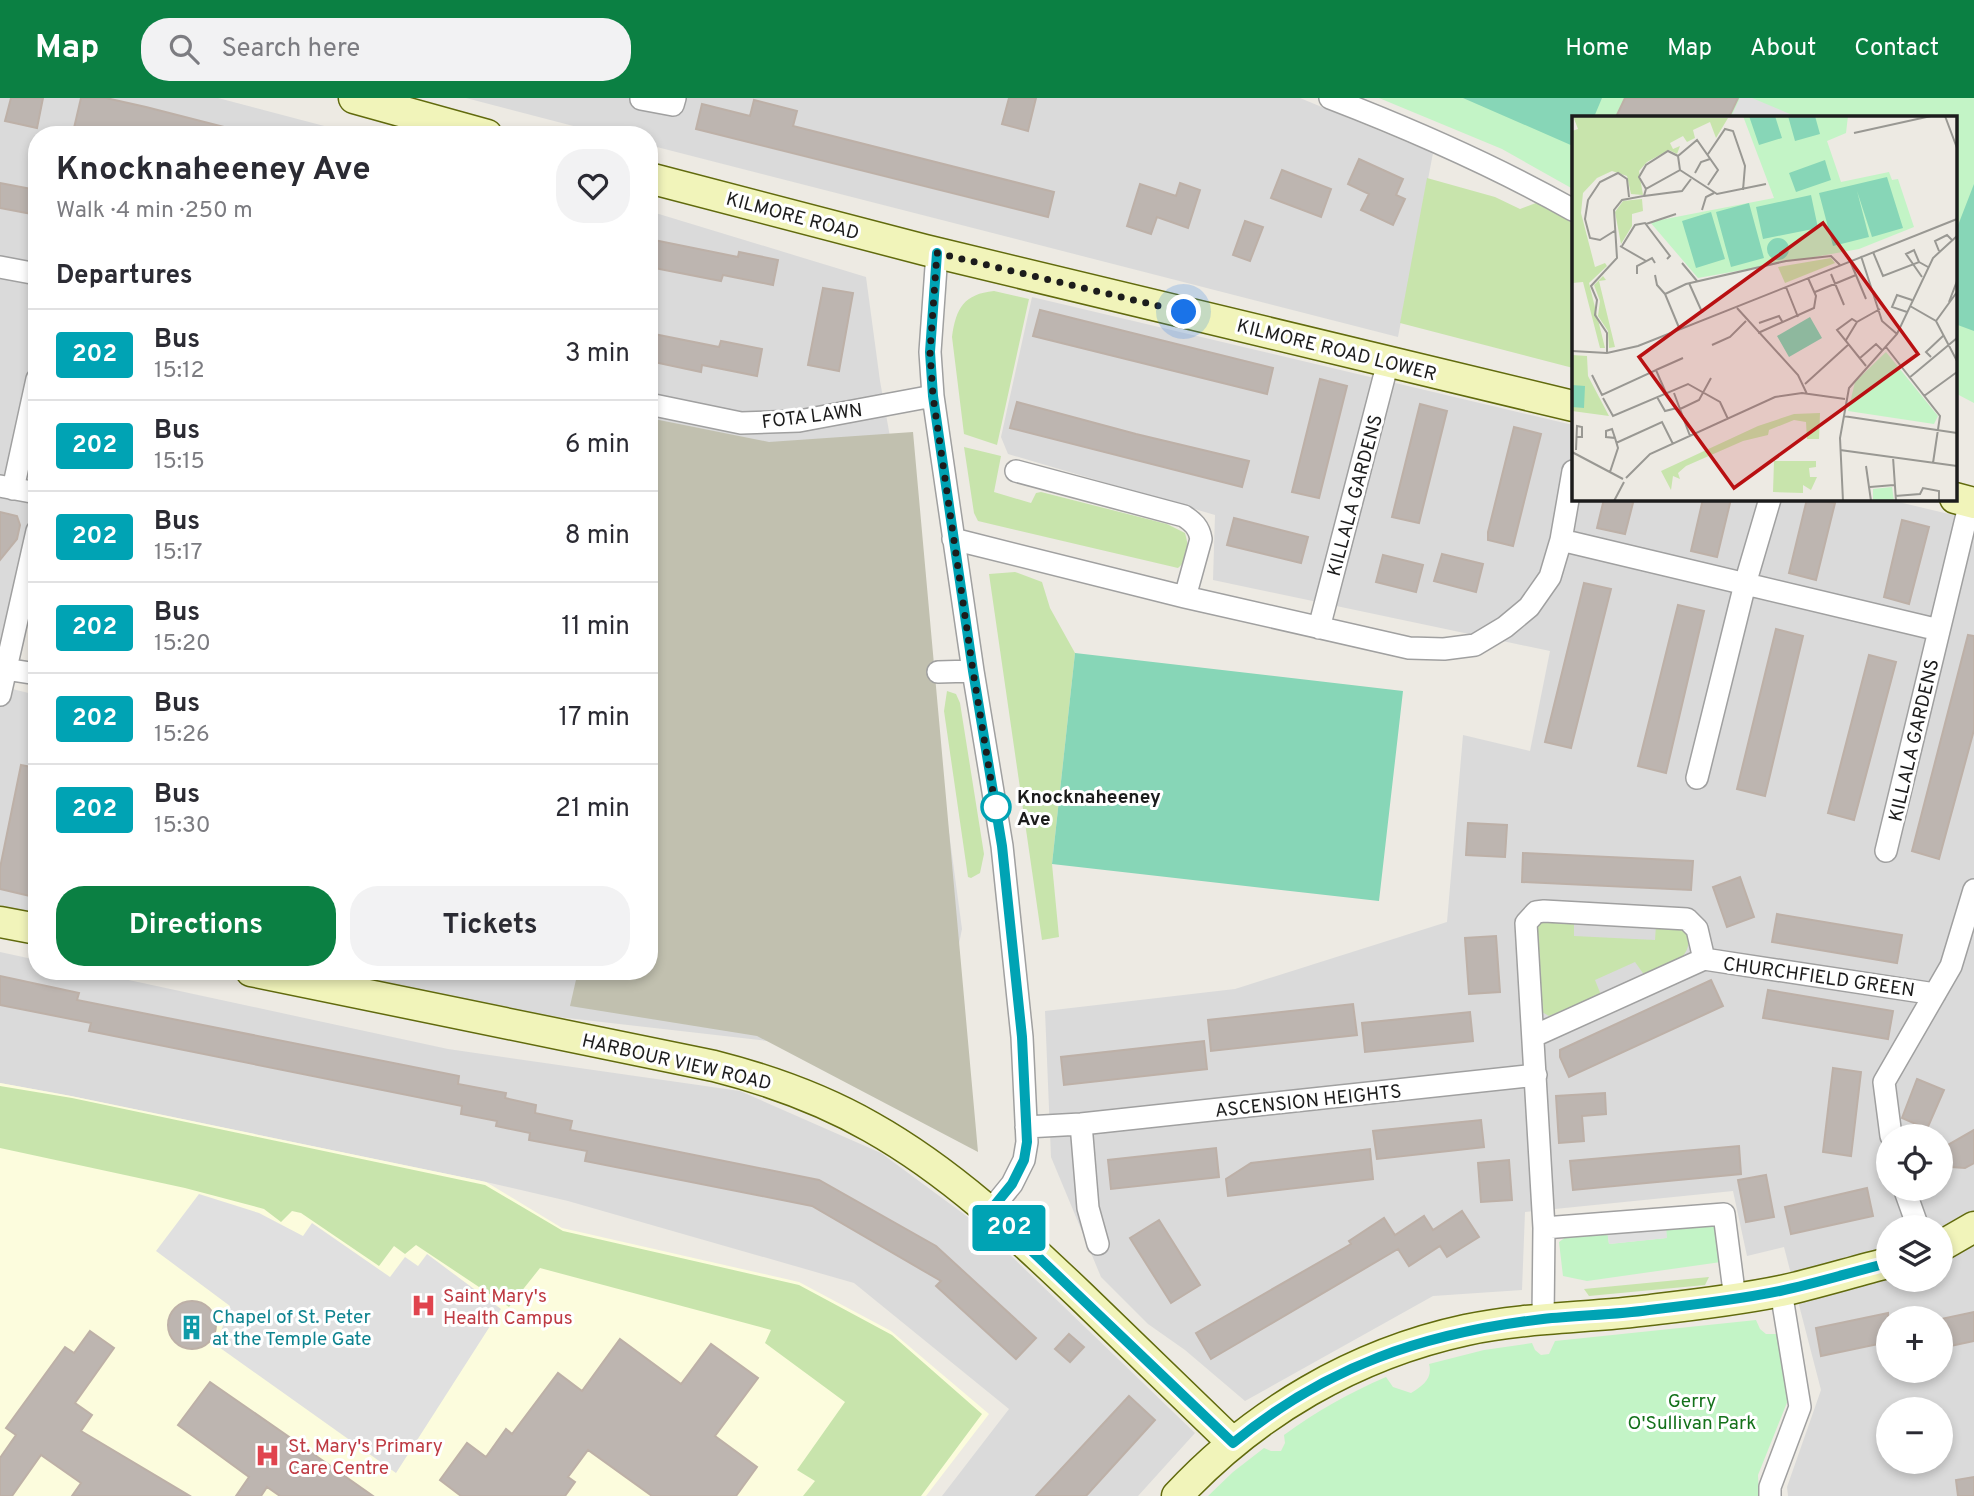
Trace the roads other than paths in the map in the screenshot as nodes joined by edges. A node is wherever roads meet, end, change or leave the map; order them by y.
1 (354, 98) edge
2 (675, 98) edge
3 (1330, 98) edge
4 (641, 99) edge
5 (429, 108) edge
6 (468, 126) edge
7 (658, 180) edge
8 (1572, 208) edge
9 (937, 253) junction
10 (0, 267) edge
11 (28, 272) edge
12 (1388, 362) junction
13 (933, 396) junction
14 (658, 406) edge
15 (1572, 406) edge
16 (28, 410) edge
17 (1016, 471) dead end
18 (1572, 477) edge
19 (6, 487) edge
20 (28, 491) edge
21 (1770, 500) edge
22 (1966, 501) edge
23 (953, 540) junction
24 (1561, 540) junction
25 (28, 563) edge
26 (1745, 584) junction
27 (1185, 597) junction
28 (1319, 628) junction
29 (1939, 630) junction
30 (5, 645) edge
31 (5, 669) junction
32 (973, 671) junction
33 (938, 672) dead end
34 (28, 673) edge
35 (0, 695) edge
36 (1696, 778) dead end
37 (1886, 851) dead end
38 (1974, 890) edge
39 (0, 922) edge
40 (28, 927) edge
41 (1704, 959) junction
42 (324, 980) edge
43 (1935, 993) junction
44 (1534, 1036) junction
45 (1536, 1075) junction
46 (1081, 1124) junction
47 (1889, 1124) edge
48 (1026, 1128) junction
49 (990, 1211) junction
50 (1974, 1227) edge
51 (1544, 1228) junction
52 (1953, 1239) edge
53 (1098, 1244) dead end
54 (1876, 1266) edge
55 (1781, 1291) junction
56 (1735, 1298) junction
57 (1543, 1319) junction
58 (1233, 1443) junction
59 (1177, 1496) edge
60 (1770, 1496) edge

1 - 5 street
2 - 4 street
3 - 8 street
5 - 6 street
7 - 9 street, KILMORE ROAD
9 - 12 street, KILMORE ROAD LOWER
9 - 13 street
10 - 11 street
12 - 15 street, KILMORE ROAD LOWER
12 - 28 street, KILLALA GARDENS
13 - 14 street, FOTA LAWN
13 - 23 street
16 - 19 street
17 - 27 street
18 - 24 street
19 - 20 street
21 - 26 street
22 - 29 street, KILLALA GARDENS
23 - 27 street
23 - 32 street
24 - 26 street
24 - 28 street
25 - 30 street
26 - 29 street
26 - 36 street
27 - 28 street
29 - 37 street, KILLALA GARDENS
30 - 31 street
31 - 34 street
31 - 35 street
32 - 33 street
32 - 48 street
38 - 43 street
39 - 40 street
41 - 43 street, CHURCHFIELD GREEN
41 - 44 street, CHURCHFIELD GREEN
41 - 44 street, CHURCHFIELD GREEN
42 - 49 street, HARBOUR VIEW ROAD
43 - 47 street
44 - 45 street, CHURCHFIELD GREEN
45 - 46 street, ASCENSION HEIGHTS
45 - 51 street, CHURCHFIELD GREEN
46 - 48 street, ASCENSION HEIGHTS
46 - 53 street
48 - 49 street
49 - 58 street, HARBOUR VIEW ROAD
50 - 52 street
51 - 56 street
51 - 57 street, CHURCHFIELD GREEN
54 - 55 street
55 - 56 street
55 - 60 street
56 - 57 street
57 - 58 street
58 - 59 street

